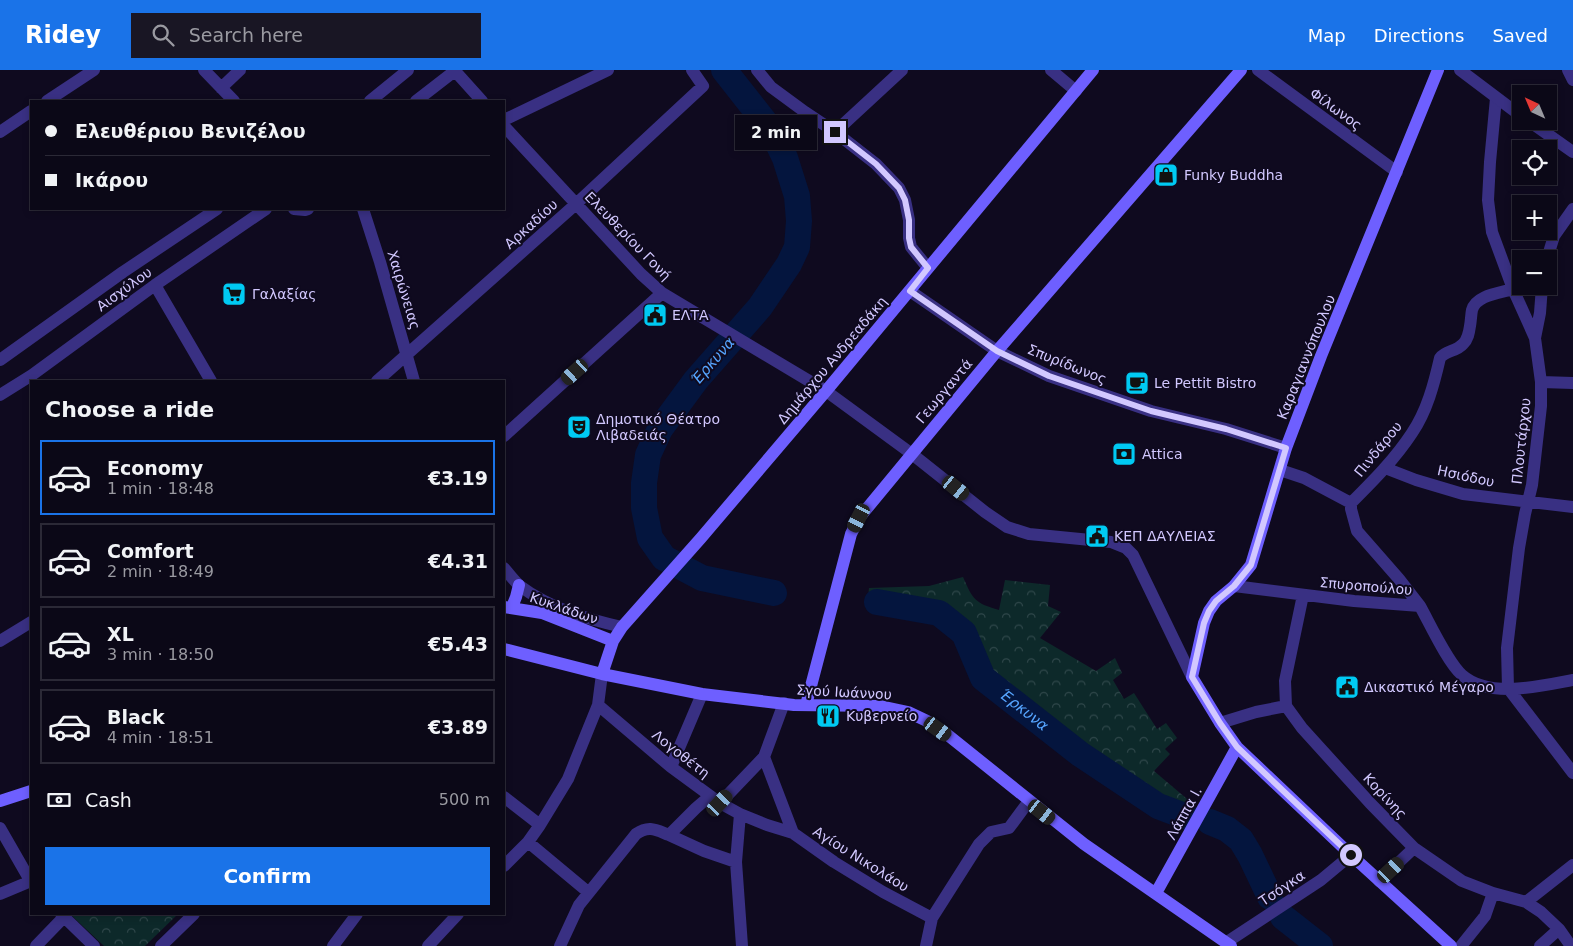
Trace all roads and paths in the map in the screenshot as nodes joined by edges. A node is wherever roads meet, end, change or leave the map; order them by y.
1 (94, 70) edge
2 (204, 70) edge
3 (240, 70) edge
4 (408, 70) edge
5 (456, 70) edge
6 (608, 70) edge
7 (692, 70) edge
8 (757, 70) edge
9 (902, 70) edge
10 (1051, 70) edge
11 (1093, 70) edge
12 (1241, 70) edge
13 (1258, 70) edge
14 (1438, 70) edge
15 (1460, 70) edge
16 (1568, 70) edge
17 (1573, 80) edge
18 (221, 88) junction
19 (1076, 91) junction
20 (1496, 98) junction
21 (49, 100) edge
22 (233, 100) edge
23 (371, 100) edge
24 (417, 100) edge
25 (481, 100) edge
26 (1512, 110) edge
27 (30, 113) edge
28 (505, 120) edge
29 (505, 127) edge
30 (1542, 130) edge
31 (0, 132) edge
32 (835, 132) junction
33 (1573, 152) edge
34 (1397, 172) junction
35 (576, 204) junction
36 (1573, 209) edge
37 (216, 210) edge
38 (265, 210) edge
39 (363, 210) edge
40 (1550, 250) edge
41 (928, 268) junction
42 (155, 285) junction
43 (1512, 286) edge
44 (1512, 289) edge
45 (910, 291) junction
46 (662, 293) junction
47 (1516, 295) edge
48 (1541, 295) edge
49 (1535, 338) junction
50 (997, 351) junction
51 (408, 355) junction
52 (0, 360) edge
53 (33, 378) edge
54 (210, 380) edge
55 (378, 380) edge
56 (414, 380) edge
57 (1541, 382) junction
58 (1573, 383) edge
59 (826, 390) junction
60 (0, 395) edge
61 (505, 435) edge
62 (1286, 448) junction
63 (912, 454) junction
64 (1385, 468) junction
65 (1280, 470) junction
66 (1528, 501) junction
67 (1351, 503) junction
68 (1573, 506) edge
69 (505, 569) edge
70 (519, 585) junction
71 (1234, 586) junction
72 (1303, 595) junction
73 (1420, 606) junction
74 (508, 607) edge
75 (30, 623) edge
76 (622, 627) junction
77 (0, 641) edge
78 (613, 641) junction
79 (505, 648) edge
80 (602, 674) junction
81 (1192, 677) junction
82 (1573, 680) edge
83 (1508, 688) junction
84 (702, 694) junction
85 (784, 703) junction
86 (598, 705) junction
87 (806, 705) junction
88 (1286, 706) junction
89 (1220, 723) junction
90 (1237, 747) junction
91 (764, 757) junction
92 (671, 767) junction
93 (1573, 773) edge
94 (30, 792) edge
95 (505, 798) edge
96 (715, 799) junction
97 (0, 801) edge
98 (1029, 801) junction
99 (740, 814) junction
100 (540, 825) junction
101 (0, 828) edge
102 (793, 833) junction
103 (669, 835) junction
104 (528, 842) junction
105 (1414, 848) junction
106 (1351, 855) junction
107 (736, 862) junction
108 (505, 865) edge
109 (1573, 865) edge
110 (30, 879) edge
111 (30, 881) edge
112 (1379, 881) junction
113 (588, 892) junction
114 (1156, 893) junction
115 (1493, 893) junction
116 (0, 894) edge
117 (1526, 902) junction
118 (62, 915) edge
119 (193, 915) edge
120 (356, 915) edge
121 (457, 915) edge
122 (932, 918) junction
123 (1559, 929) junction
124 (1229, 944) edge
125 (36, 946) edge
126 (94, 946) edge
127 (161, 946) edge
128 (333, 946) edge
129 (428, 946) edge
130 (560, 946) edge
131 (742, 946) edge
132 (926, 946) edge
133 (1450, 946) edge
134 (1461, 946) edge
135 (1540, 946) edge
136 (1572, 946) edge

1 - 21 street
2 - 18 street
3 - 18 street
4 - 23 street
5 - 24 street
5 - 25 street
6 - 28 street
7 - 35 street, Αρκαδίου
8 - 32 street
9 - 32 street
10 - 19 street
11 - 19 main road, Δημάρχου Ανδρεαδάκη
12 - 50 main road, Γεωργαντά
13 - 34 street, Φίλωνος
14 - 34 main road, Καραγιαννόπουλου
15 - 20 street
16 - 17 street
18 - 22 street
19 - 41 main road, Δημάρχου Ανδρεαδάκη
20 - 26 street
20 - 43 street, Πλουτάρχου
27 - 31 street
29 - 35 street, Ελευθερίου Γονή
30 - 33 street
32 - 41 street
34 - 62 main road, Καραγιαννόπουλου
35 - 46 street, Ελευθερίου Γονή
35 - 51 street, Αρκαδίου
36 - 40 street
37 - 52 street, Αισχύλου
38 - 42 street, Αισχύλου
39 - 51 street, Χαιρώνειας
41 - 45 main road, Δημάρχου Ανδρεαδάκη
42 - 53 street, Αισχύλου
42 - 54 street
44 - 64 street, Πινδάρου
45 - 50 street, Σπυρίδωνος
45 - 59 main road, Δημάρχου Ανδρεαδάκη
46 - 59 street, Ελευθερίου Γονή
46 - 61 street
47 - 49 street, Πλουτάρχου
48 - 49 street
49 - 57 street, Πλουτάρχου
50 - 62 street, Σπυρίδωνος
50 - 63 main road, Γεωργαντά
51 - 55 street, Αρκαδίου
51 - 56 street, Χαιρώνειας
53 - 60 street, Αισχύλου
57 - 58 street
57 - 66 street, Πλουτάρχου
59 - 63 street, Ελευθερίου Γονή
59 - 76 main road, Δημάρχου Ανδρεαδάκη
62 - 65 main road, Καραγιαννόπουλου
63 - 81 street, Ελευθερίου Γονή
63 - 87 main road, Γεωργαντά
64 - 66 street, Ησιόδου
64 - 67 street, Πινδάρου
65 - 67 street
65 - 71 main road, Καραγιαννόπουλου
66 - 68 street, Ησιόδου
66 - 83 street, Πλουτάρχου
67 - 73 street
69 - 70 street
70 - 74 main road
70 - 76 street
71 - 72 street, Σπυροπούλου
71 - 81 main road, Καραγιαννόπουλου
72 - 73 street, Σπυροπούλου
72 - 88 street
73 - 83 street, Σπυροπούλου
74 - 78 main road, Κυκλάδων
75 - 77 street
76 - 78 main road, Δημάρχου Ανδρεαδάκη
78 - 80 main road, Δημάρχου Ανδρεαδάκη
79 - 80 main road, Σγού Ιωάννου
80 - 84 main road, Σγού Ιωάννου
80 - 86 street
81 - 89 main road
82 - 83 street, Σπυροπούλου
83 - 93 street
84 - 85 main road, Σγού Ιωάννου
84 - 92 street
85 - 87 main road, Σγού Ιωάννου
85 - 91 street
86 - 92 street, Λογοθέτη
86 - 100 street
87 - 98 main road, Σγού Ιωάννου
88 - 89 street
88 - 105 street, Κορίνης
89 - 90 main road
90 - 106 main road
90 - 114 main road, Λάππα Ι.
91 - 96 street
91 - 102 street, Αγίου Νικολάου
92 - 96 street, Λογοθέτη
94 - 97 main road
95 - 100 street
96 - 99 street, Λογοθέτη
96 - 103 street
98 - 114 main road, Σγού Ιωάννου
98 - 122 street
99 - 102 street, Λογοθέτη
99 - 107 street
100 - 104 street
101 - 110 street
102 - 122 street, Αγίου Νικολάου
103 - 107 street
103 - 113 street
104 - 108 street
104 - 113 street
105 - 112 street
105 - 115 street, Κορίνης
106 - 112 main road
106 - 124 street, Τσόγκα
107 - 131 street
109 - 117 street
111 - 116 street
112 - 133 main road
113 - 130 street
114 - 124 main road, Σγού Ιωάννου
115 - 117 street, Κορίνης
115 - 134 street
117 - 123 street, Κορίνης
118 - 125 street
118 - 126 street
119 - 127 street
120 - 128 street
121 - 129 street
122 - 132 street
123 - 135 street
123 - 136 street, Κορίνης

